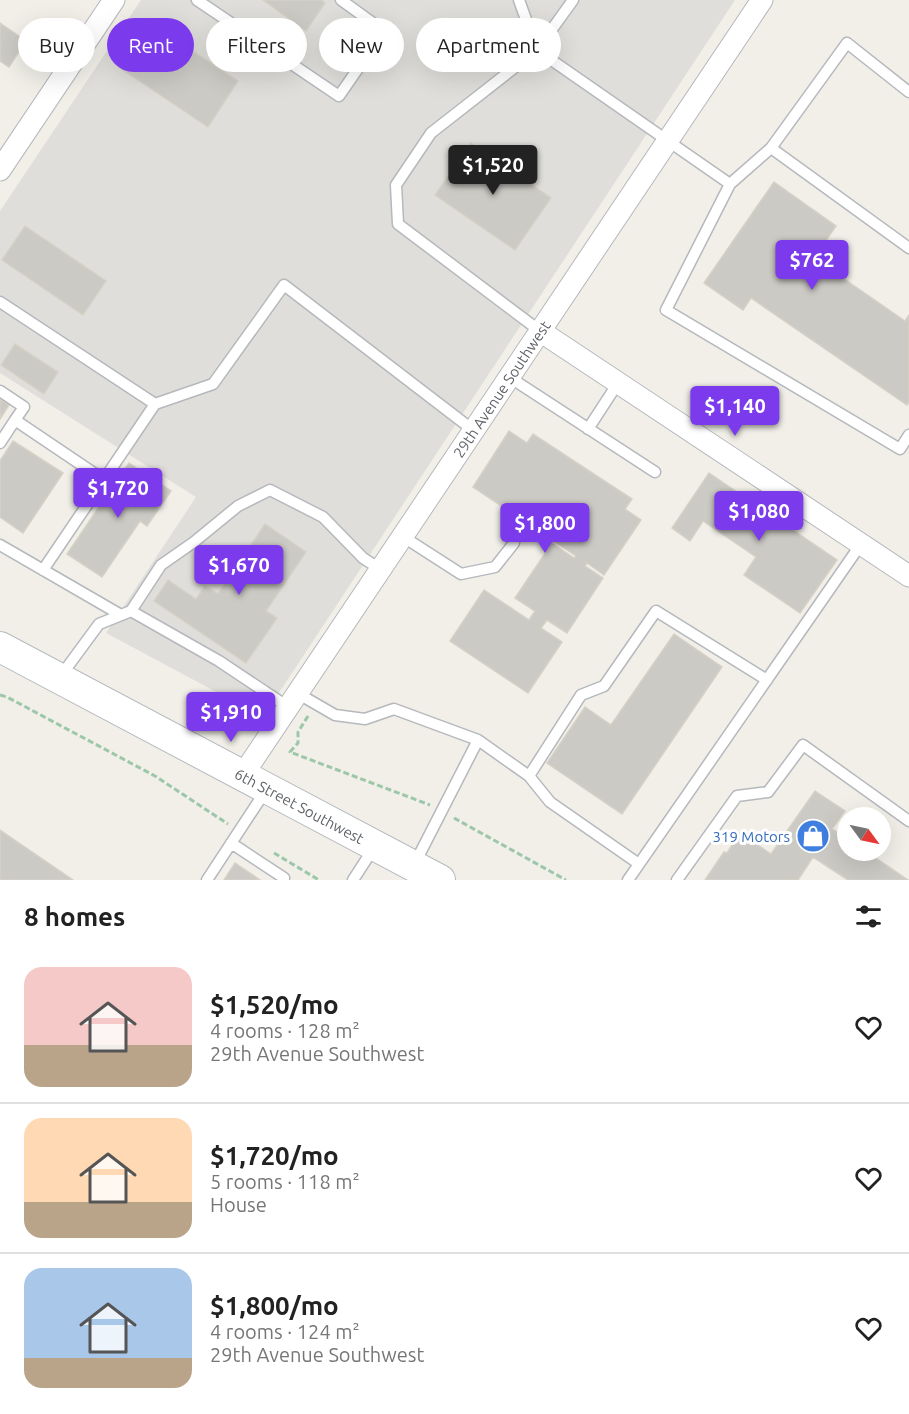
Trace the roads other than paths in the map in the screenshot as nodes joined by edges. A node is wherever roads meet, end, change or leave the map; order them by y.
1 (114, 0) edge
2 (197, 0) edge
3 (341, 0) edge
4 (519, 0) edge
5 (573, 0) edge
6 (762, 0) edge
7 (525, 18) edge
8 (560, 18) edge
9 (561, 67) edge
10 (509, 72) edge
11 (909, 92) edge
12 (667, 141) junction
13 (771, 148) junction
14 (0, 170) edge
15 (730, 184) junction
16 (909, 248) edge
17 (0, 302) edge
18 (540, 331) junction
19 (509, 377) junction
20 (618, 382) junction
21 (0, 391) edge
22 (155, 404) junction
23 (15, 420) junction
24 (588, 429) junction
25 (473, 430) junction
26 (909, 435) edge
27 (0, 443) edge
28 (656, 472) dead end
29 (104, 480) junction
30 (402, 536) junction
31 (514, 543) dead end
32 (861, 544) junction
33 (0, 545) edge
34 (380, 569) junction
35 (43, 570) junction
36 (909, 576) edge
37 (126, 613) junction
38 (0, 647) edge
39 (59, 679) junction
40 (767, 680) junction
41 (292, 700) junction
42 (478, 740) junction
43 (529, 776) junction
44 (254, 783) junction
45 (909, 821) edge
46 (231, 843) junction
47 (375, 846) junction
48 (639, 864) junction
49 (414, 866) junction
50 (207, 880) edge
51 (283, 880) edge
52 (353, 880) edge
53 (440, 880) edge
54 (628, 880) edge
55 (676, 880) edge

1 - 14 street
2 - 3 lane
4 - 7 lane
5 - 8 lane
6 - 12 street, 29th Avenue Southwest
9 - 12 lane
10 - 18 lane
11 - 13 lane
12 - 15 lane
12 - 18 street, 29th Avenue Southwest
13 - 15 lane
13 - 16 lane
15 - 26 lane
17 - 22 lane
18 - 19 street, 29th Avenue Southwest
18 - 20 street
19 - 24 lane
19 - 25 street, 29th Avenue Southwest
20 - 24 lane
20 - 32 street
21 - 23 lane
22 - 25 lane
22 - 29 lane
23 - 27 lane
23 - 29 lane
24 - 28 lane
25 - 30 street, 29th Avenue Southwest
29 - 35 lane
30 - 31 lane
30 - 34 street, 29th Avenue Southwest
32 - 36 street
32 - 40 lane
33 - 35 lane
34 - 37 lane
34 - 41 street, 29th Avenue Southwest
35 - 37 lane
37 - 39 lane
37 - 41 lane
38 - 39 main road, 6th Street Southwest
39 - 44 main road, 6th Street Southwest
40 - 43 lane
40 - 48 lane
41 - 42 lane
41 - 44 street, 29th Avenue Southwest
42 - 43 lane
42 - 49 lane
43 - 48 lane
44 - 46 lane
44 - 47 main road, 6th Street Southwest
45 - 55 lane
46 - 50 lane
46 - 51 lane
47 - 49 main road, 6th Street Southwest
47 - 52 lane
48 - 54 lane
49 - 53 main road, 6th Street Southwest

